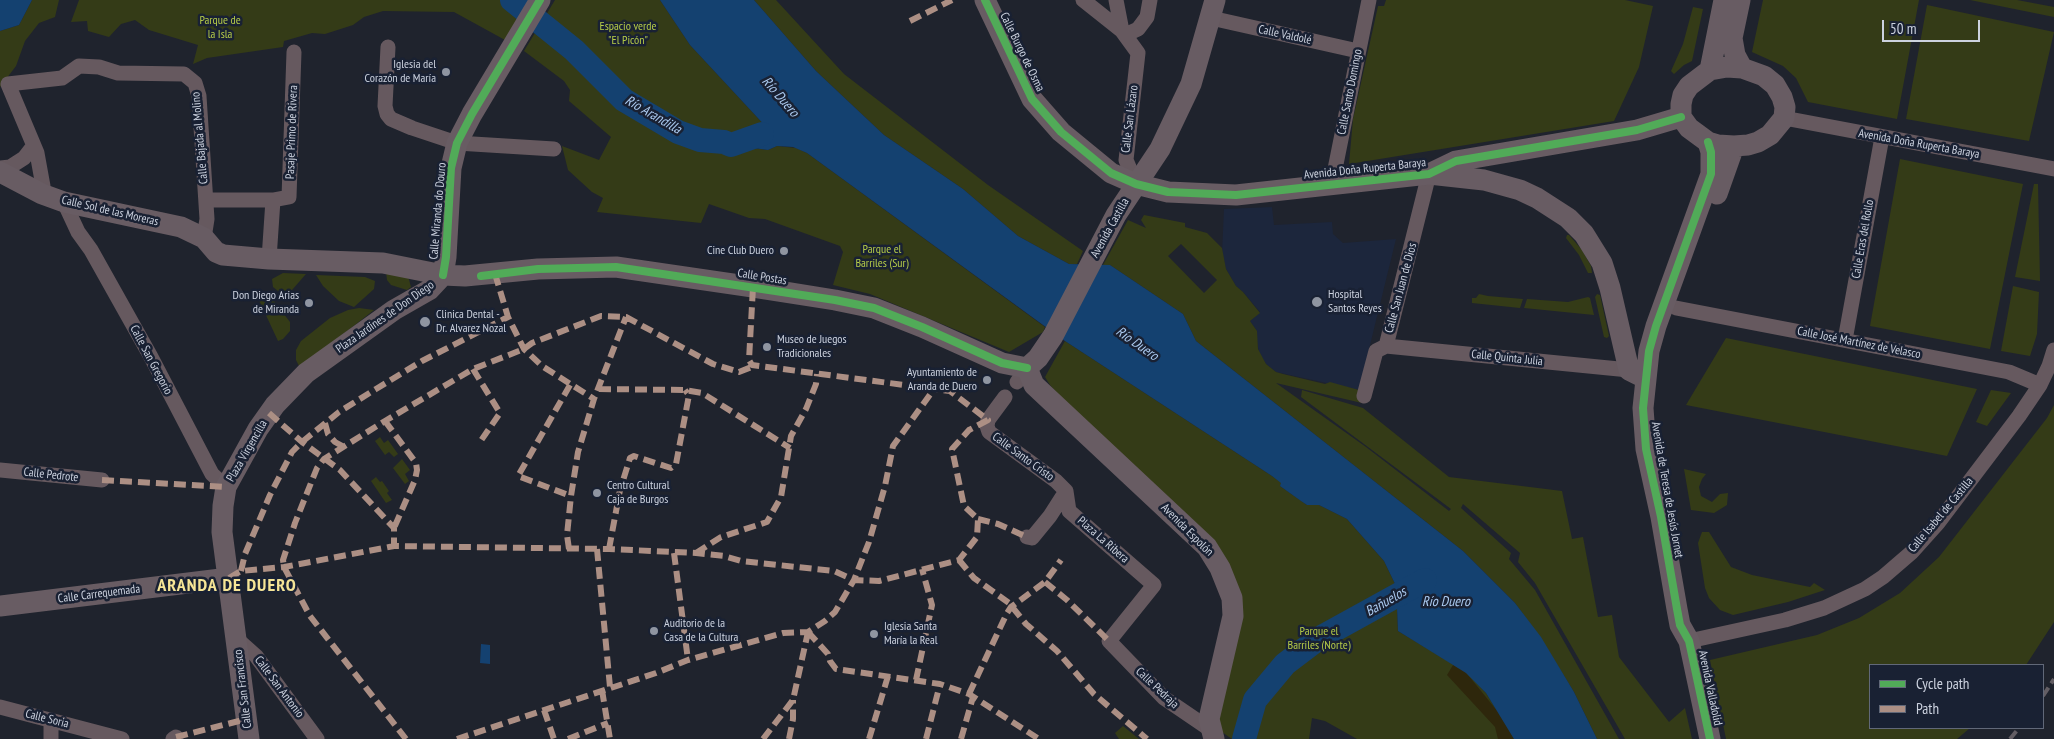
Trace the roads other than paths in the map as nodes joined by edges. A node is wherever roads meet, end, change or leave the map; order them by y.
1 (985, 0) edge
2 (1082, 0) edge
3 (1116, 0) edge
4 (1150, 0) edge
5 (1369, 0) edge
6 (1725, 1) edge
7 (539, 2) edge
8 (1213, 9) edge
9 (1123, 33) junction
10 (388, 47) dead end
11 (1358, 51) junction
12 (294, 52) dead end
13 (1742, 68) junction
14 (1710, 70) junction
15 (1682, 117) junction
16 (1784, 118) junction
17 (1882, 137) junction
18 (1708, 142) junction
19 (457, 143) junction
20 (31, 145) junction
21 (1734, 146) junction
22 (554, 149) dead end
23 (2054, 169) edge
24 (1429, 174) junction
25 (1, 175) edge
26 (1136, 184) junction
27 (1332, 184) junction
28 (35, 190) junction
29 (206, 200) junction
30 (274, 200) junction
31 (64, 202) junction
32 (92, 208) junction
33 (78, 232) junction
34 (210, 245) junction
35 (269, 259) junction
36 (443, 275) junction
37 (1676, 308) junction
38 (1845, 340) junction
39 (1386, 346) junction
40 (2054, 350) edge
41 (1024, 372) junction
42 (1637, 374) junction
43 (2040, 385) junction
44 (1364, 396) dead end
45 (1005, 397) dead end
46 (269, 413) joint
47 (0, 470) edge
48 (102, 480) dead end
49 (226, 487) junction
50 (1066, 491) junction
51 (1027, 537) dead end
52 (229, 578) junction
53 (0, 606) edge
54 (237, 639) junction
55 (1109, 641) joint
56 (1689, 641) junction
57 (0, 707) edge
58 (51, 720) junction
59 (1212, 734) edge
60 (51, 739) edge
61 (122, 739) edge
62 (249, 739) edge
63 (317, 739) edge
64 (1710, 739) edge

1 - 26 street, Calle Burgo de Osma
2 - 9 street
3 - 9 street
4 - 9 street
5 - 11 street, Calle Santo Domingo
6 - 13 street
6 - 14 street
7 - 19 street, Calle Miranda do Douro
8 - 11 street, Calle Valdolé
8 - 26 street, Avenida Castilla
9 - 26 street, Calle San Lázaro
10 - 19 street
11 - 27 street, Calle Santo Domingo
12 - 30 street, Pasaje Primo de Rivera
13 - 14 street
13 - 16 street
14 - 15 street
15 - 18 street
15 - 24 street, Avenida Doña Ruperta Baraya
16 - 17 street, Avenida Doña Ruperta Baraya
16 - 21 street
17 - 23 street, Avenida Doña Ruperta Baraya
17 - 38 street, Calle Eras del Rollo
18 - 21 street
18 - 42 street, Avenida de Teresa de Jesús Jornet
19 - 22 street
19 - 36 street, Calle Miranda do Douro
20 - 25 street
20 - 28 street
20 - 29 street, Calle Bajada al Molino
21 - 37 street, Avenida de Teresa de Jesús Jornet
24 - 27 street, Avenida Doña Ruperta Baraya
24 - 39 street, Calle San Juan de Dios
24 - 42 street
25 - 28 street, Calle Sol de las Moreras
26 - 27 street, Avenida Doña Ruperta Baraya
26 - 41 street, Avenida Castilla
28 - 31 street, Calle Sol de las Moreras
29 - 30 street
29 - 34 street, Calle Bajada al Molino
30 - 35 street
31 - 32 street, Calle Sol de las Moreras
31 - 33 street, Calle San Gregorio
32 - 33 street
32 - 34 street, Calle Sol de las Moreras
33 - 49 street, Calle San Gregorio
34 - 35 street, Plaza Jardines de Don Diego
35 - 36 street, Plaza Jardines de Don Diego
36 - 41 street, Calle Postas
36 - 46 street, Plaza Jardines de Don Diego
37 - 38 street, Calle José Martínez de Velasco
37 - 56 street, Avenida de Teresa de Jesús Jornet
38 - 43 street, Calle José Martínez de Velasco
39 - 42 street, Calle Quinta Julia
39 - 44 street, Calle San Juan de Dios
40 - 43 street, Calle Isabel de Castilla
41 - 59 street, Avenida Espolón
42 - 56 street, Avenida de Teresa de Jesús Jornet
43 - 56 street, Calle Isabel de Castilla
45 - 50 street, Calle Santo Cristo
46 - 49 street, Plaza Virgencilla
47 - 48 street, Calle Pedrote
49 - 52 street, Plaza Virgencilla
50 - 51 street
50 - 55 street, Plaza La Ribera
52 - 53 street, Calle Carrequemada
52 - 54 street, Plaza Virgencilla
54 - 62 street, Calle San Francisco
54 - 63 street, Calle San Antonio
55 - 59 street, Calle Pedraja
56 - 64 street, Avenida Valladolid
57 - 58 street, Calle Soria
58 - 60 street
58 - 61 street, Calle Soria

